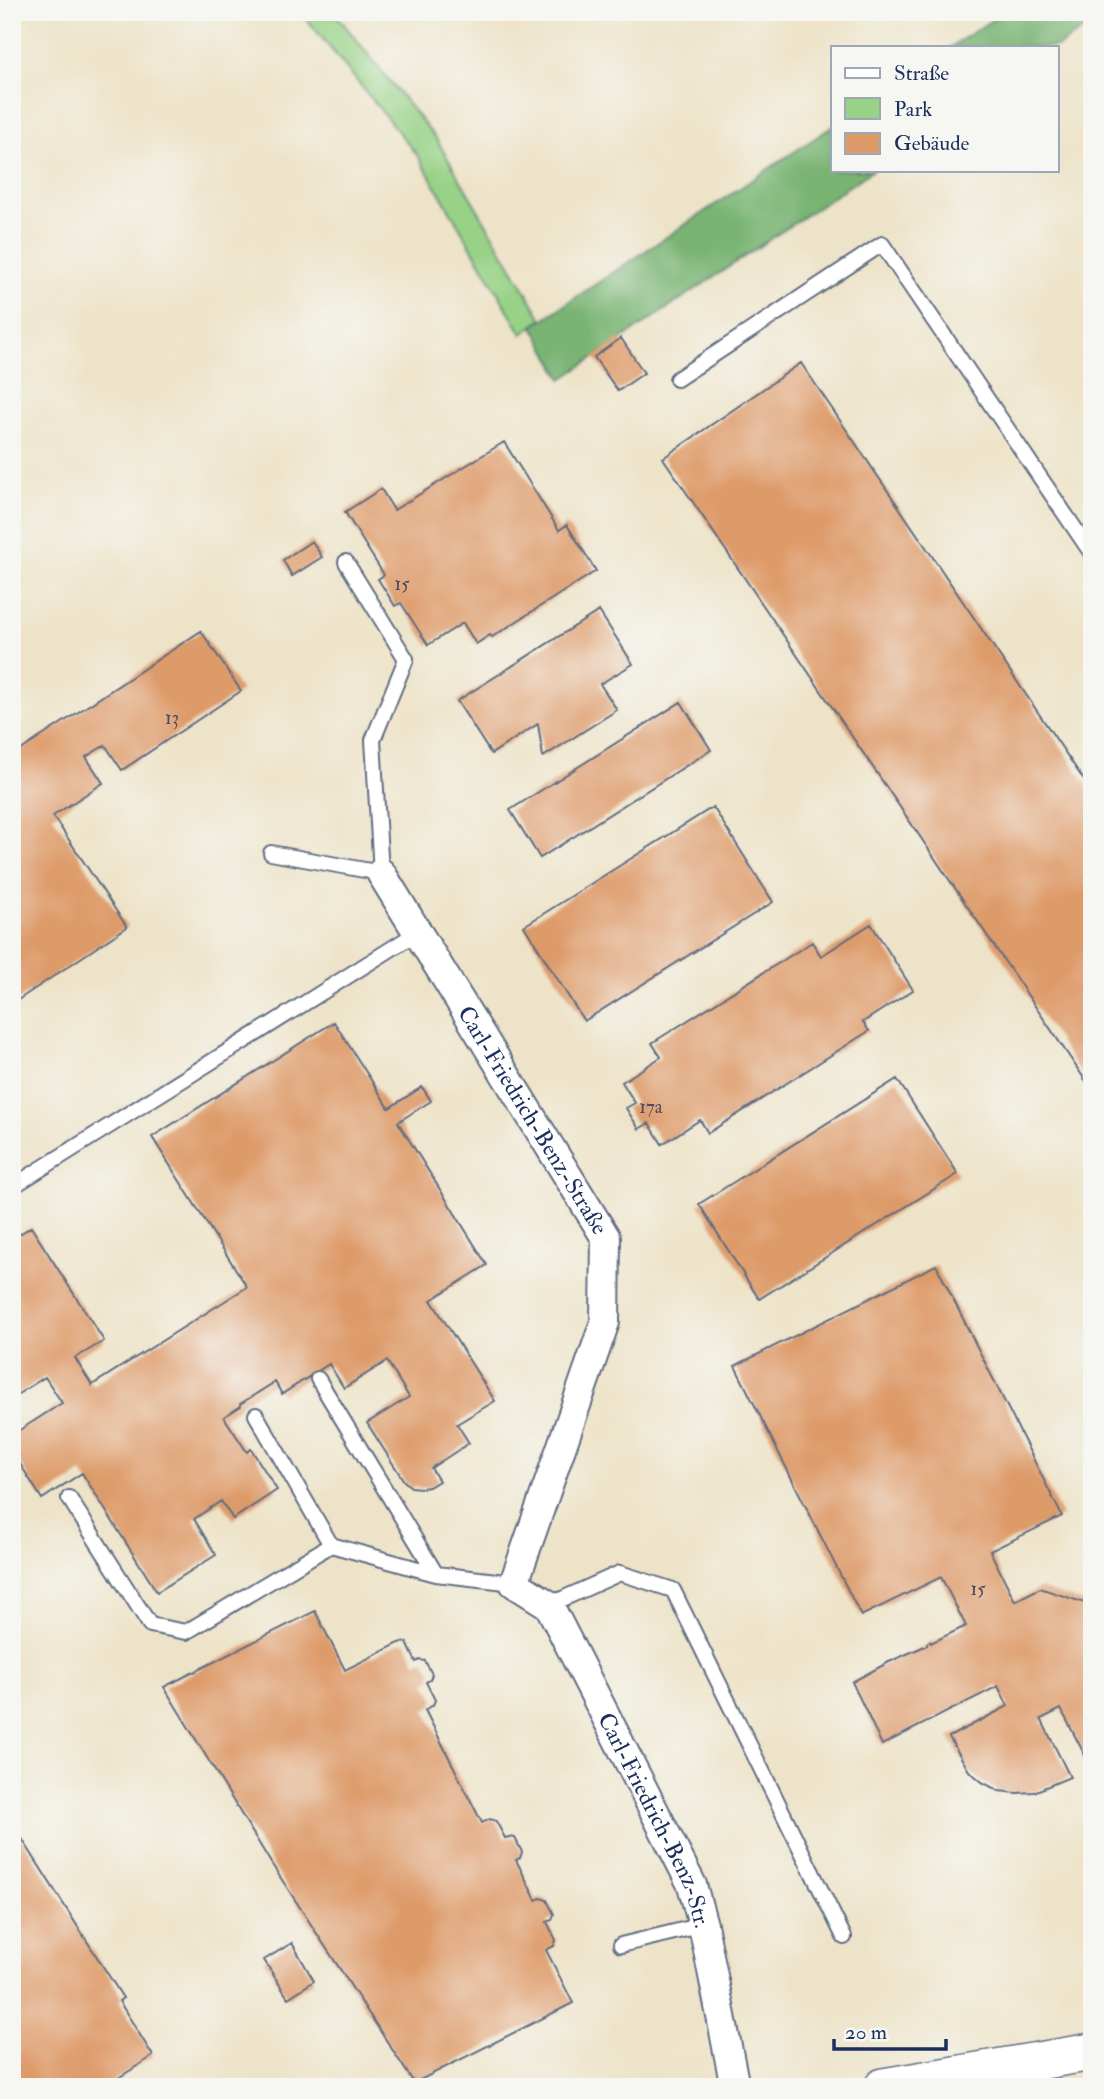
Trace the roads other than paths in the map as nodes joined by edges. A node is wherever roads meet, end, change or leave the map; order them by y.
1 (677, 379) dead end
2 (1092, 554) edge
3 (346, 562) dead end
4 (271, 853) dead end
5 (381, 873) junction
6 (418, 933) junction
7 (12, 1187) edge
8 (318, 1379) dead end
9 (256, 1415) dead end
10 (69, 1498) dead end
11 (331, 1545) junction
12 (436, 1574) junction
13 (514, 1583) junction
14 (549, 1605) junction
15 (703, 1925) junction
16 (844, 1937) dead end
17 (621, 1945) dead end
18 (1092, 2052) edge
19 (735, 2087) edge
20 (883, 2087) edge

1 - 2 lane
3 - 5 lane
4 - 5 lane
5 - 6 street, Carl-Friedrich-Benz-Straße
6 - 7 lane
6 - 13 street, Carl-Friedrich-Benz-Straße
8 - 12 lane
9 - 11 lane
10 - 11 lane
11 - 12 lane
12 - 13 lane
13 - 14 street
14 - 15 street, Carl-Friedrich-Benz-Str.
14 - 16 lane
15 - 17 lane
15 - 19 street, Carl-Friedrich-Benz-Str.
18 - 20 street

